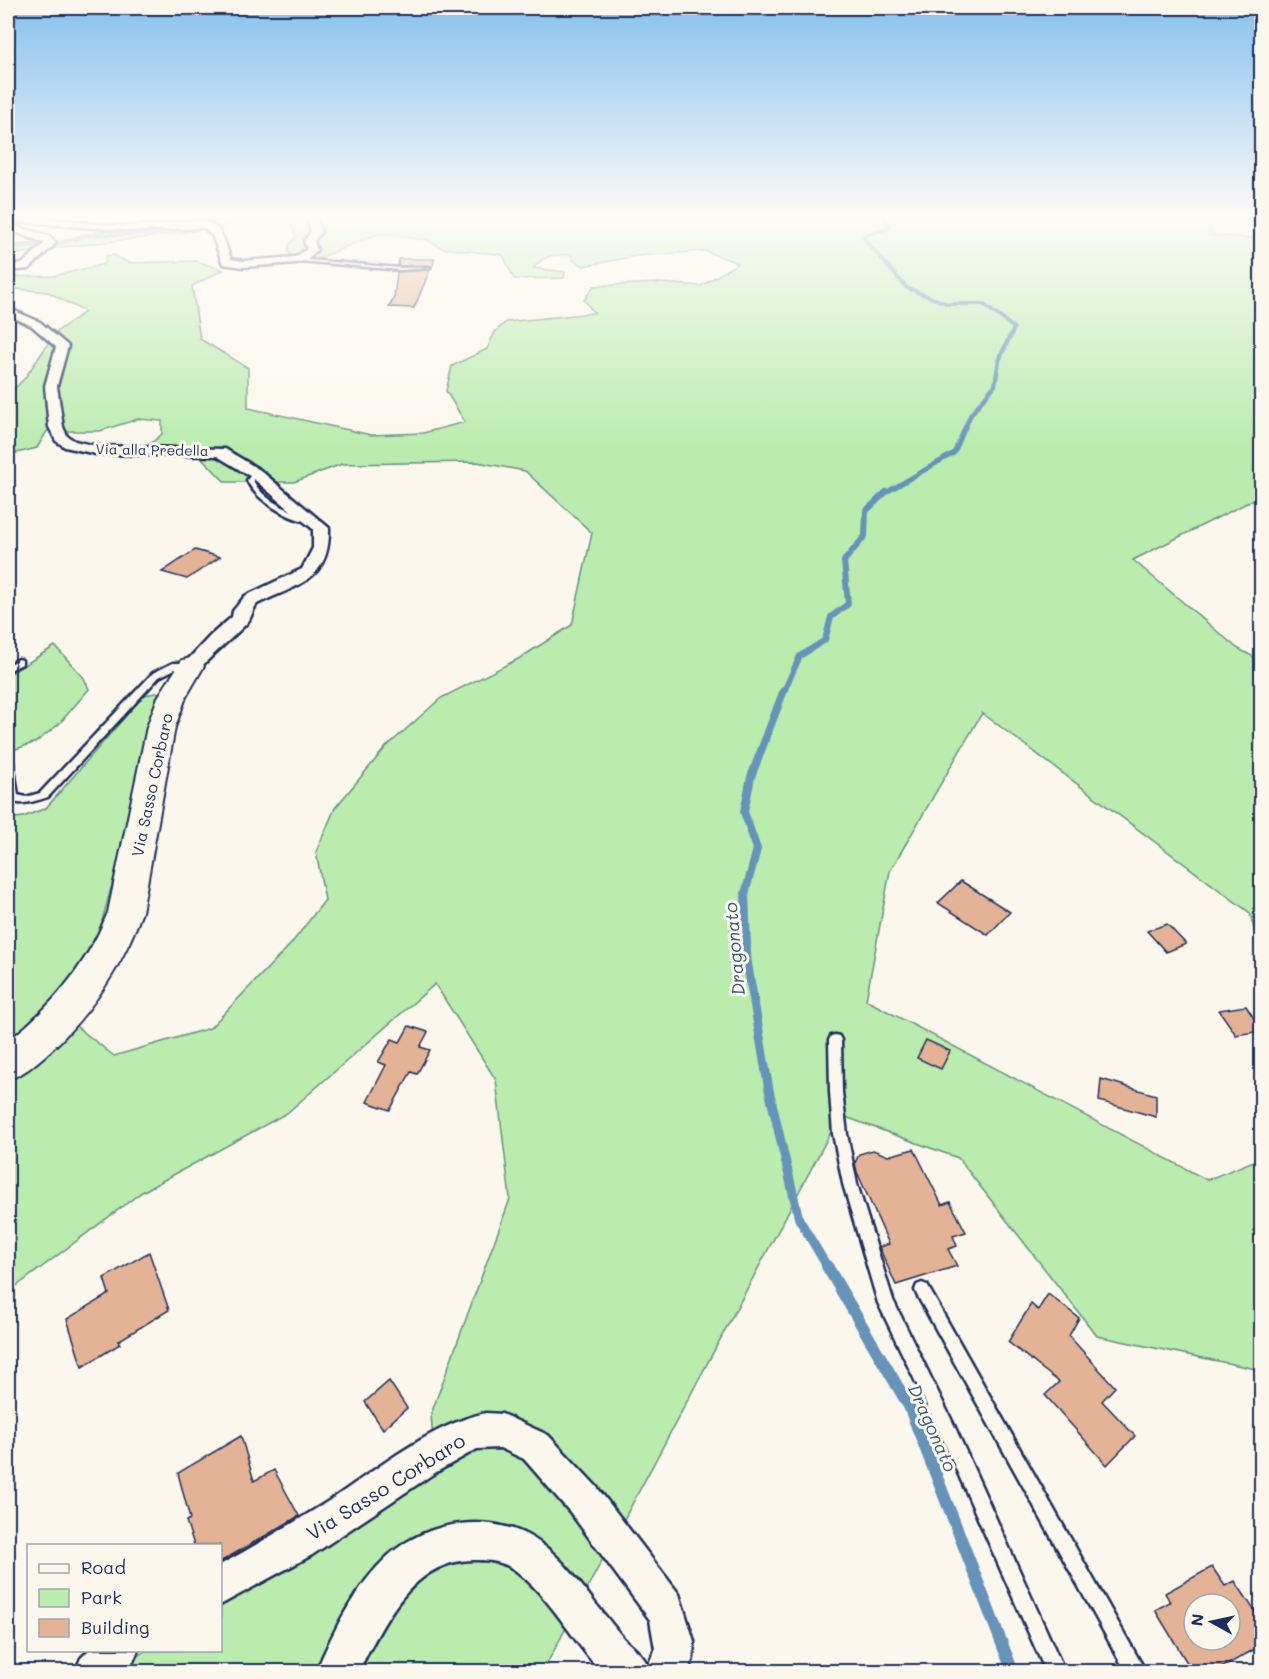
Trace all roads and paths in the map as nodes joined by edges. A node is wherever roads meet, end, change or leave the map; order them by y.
1 (8, 310) edge
2 (19, 663) dead end
3 (191, 666) junction
4 (8, 668) edge
5 (8, 762) edge
6 (835, 1040) dead end
7 (8, 1063) edge
8 (922, 1290) dead end
9 (222, 1585) edge
10 (116, 1652) edge
11 (95, 1671) edge
12 (336, 1671) edge
13 (630, 1671) edge
14 (664, 1671) edge
15 (1056, 1671) edge
16 (1137, 1671) edge

1 - 3 street, Via alla Predella
2 - 4 lane
3 - 5 lane
3 - 7 street, Via Sasso Corbaro
6 - 15 lane
8 - 16 lane
9 - 14 street, Via Sasso Corbaro
10 - 11 street
12 - 13 street

